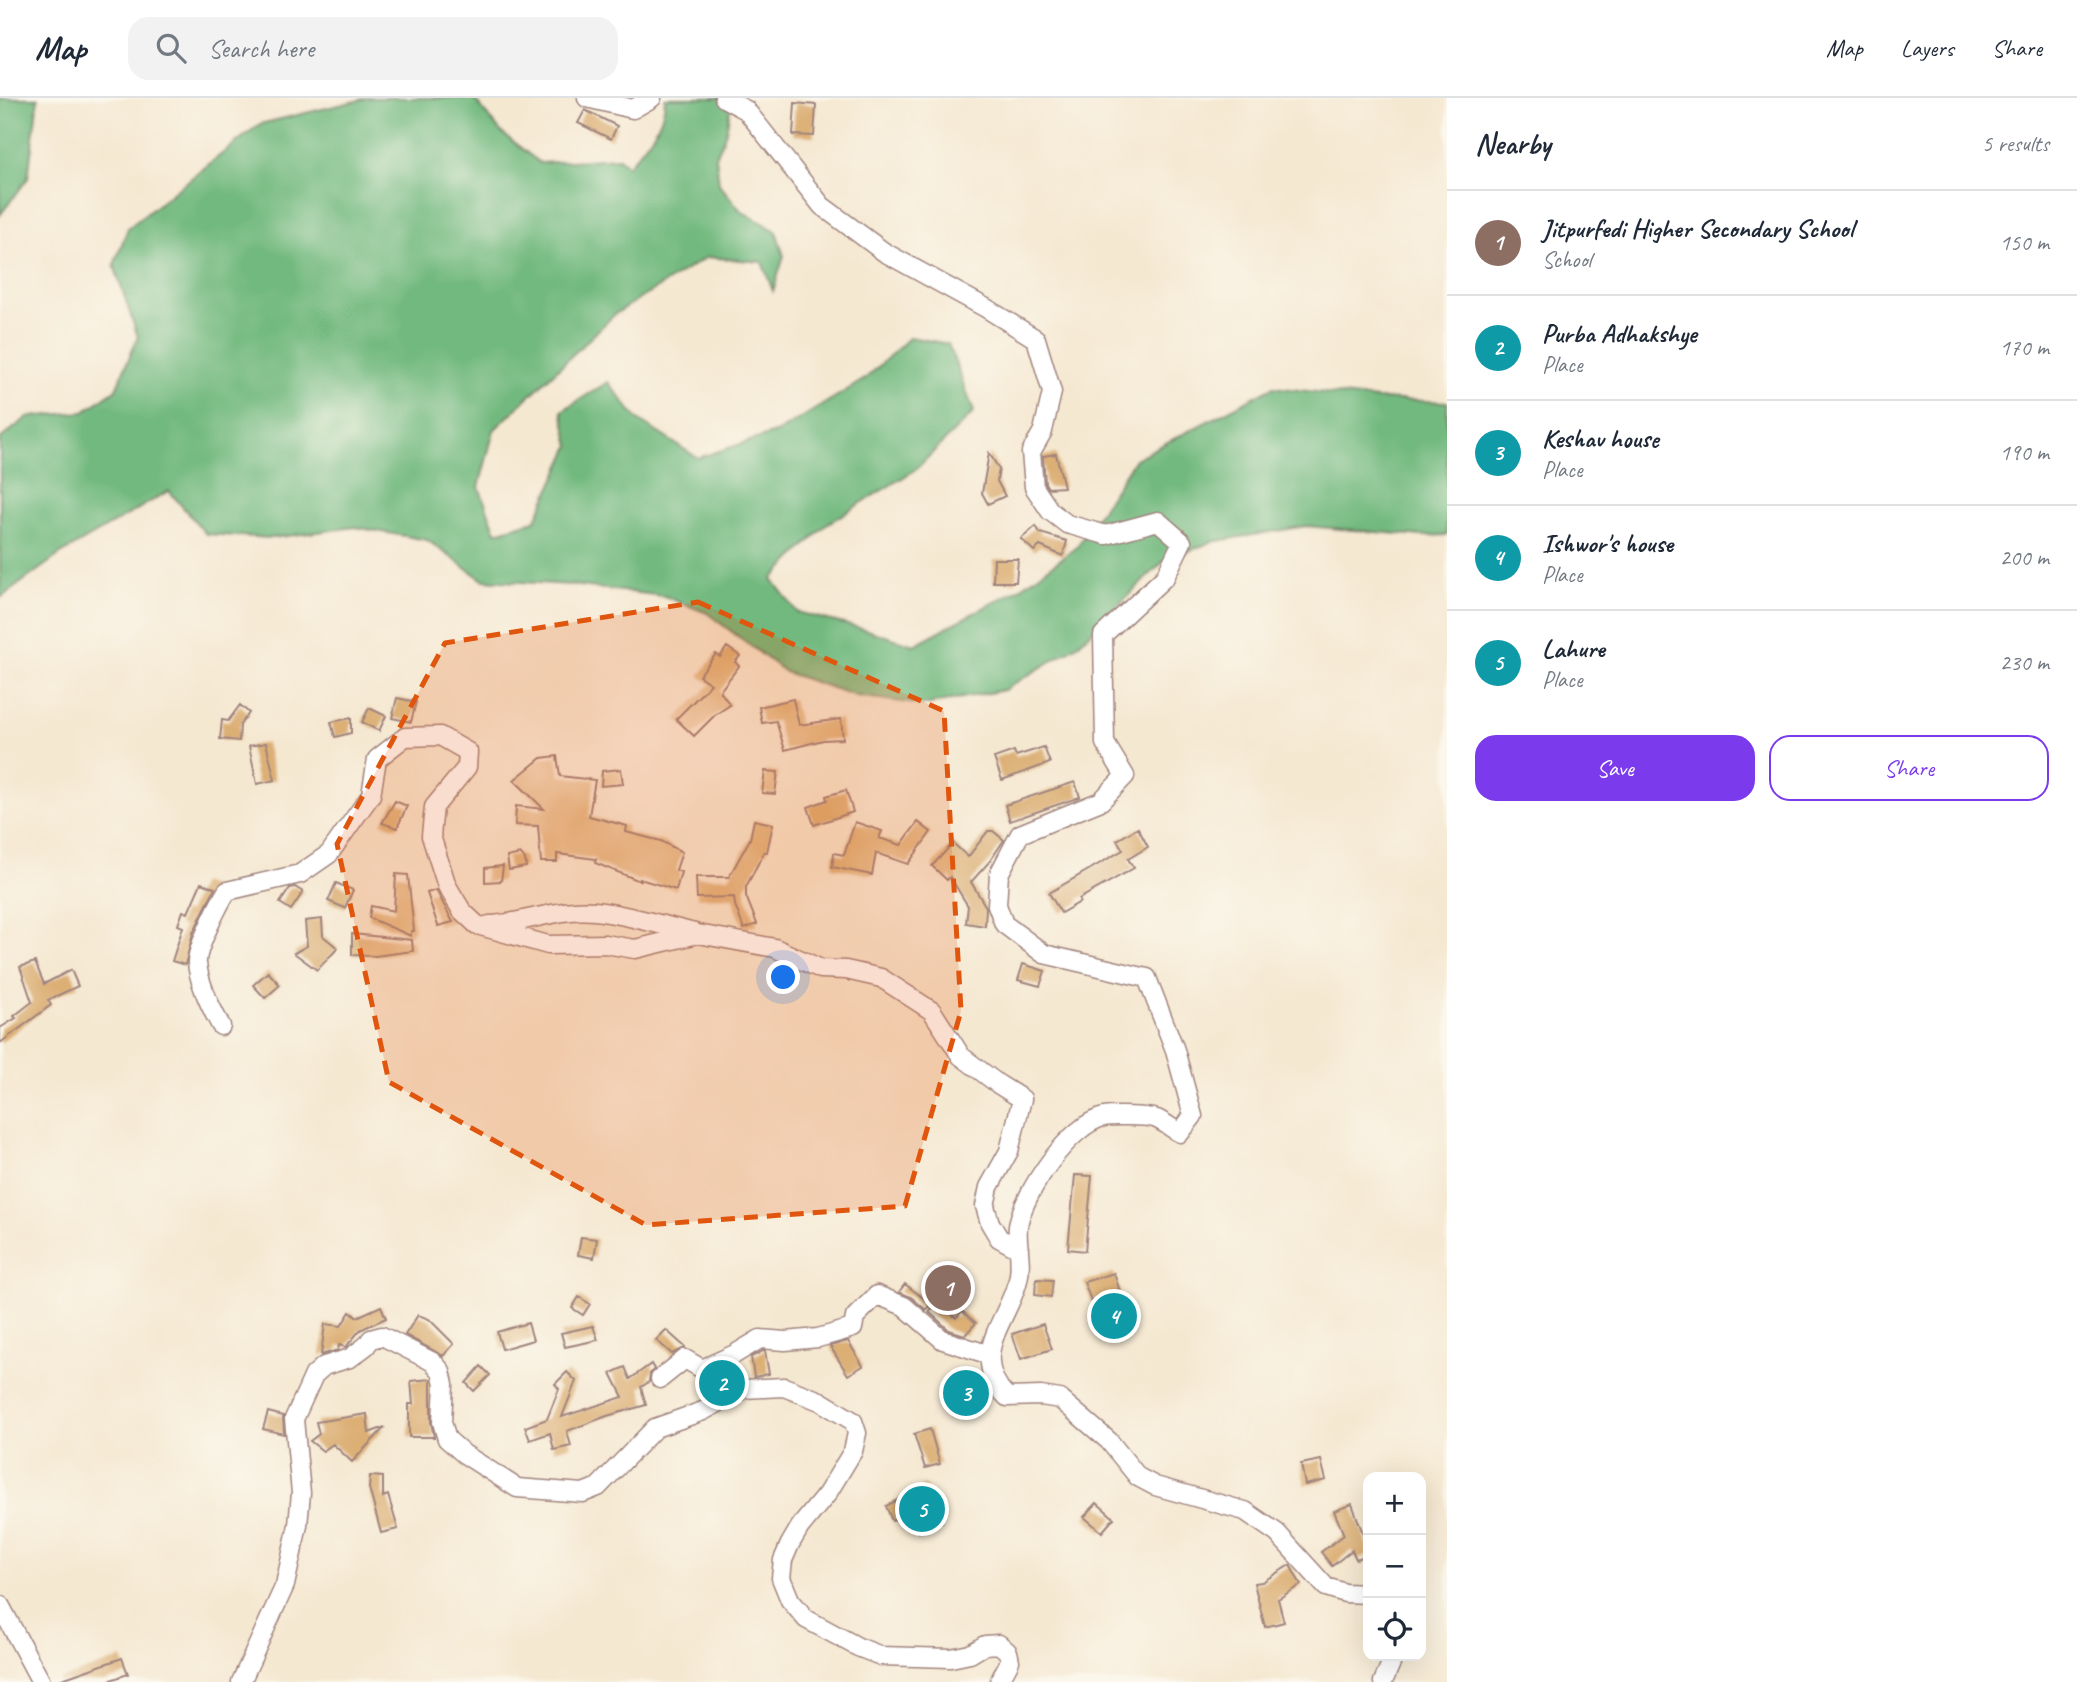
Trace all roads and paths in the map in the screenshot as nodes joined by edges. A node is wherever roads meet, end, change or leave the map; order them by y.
1 (587, 98) edge
2 (652, 98) edge
3 (724, 98) edge
4 (477, 925) junction
5 (698, 934) junction
6 (221, 1026) dead end
7 (1019, 1249) junction
8 (990, 1354) junction
9 (660, 1379) dead end
10 (1363, 1594) edge
11 (0, 1605) edge
12 (1392, 1661) edge
13 (41, 1682) edge
14 (241, 1682) edge
15 (999, 1682) edge
16 (1383, 1682) edge

1 - 2 street
3 - 7 street
4 - 5 street
4 - 5 street
4 - 6 street
5 - 7 street
7 - 8 street
8 - 9 street
8 - 10 street
11 - 13 street
12 - 16 street
14 - 15 street

